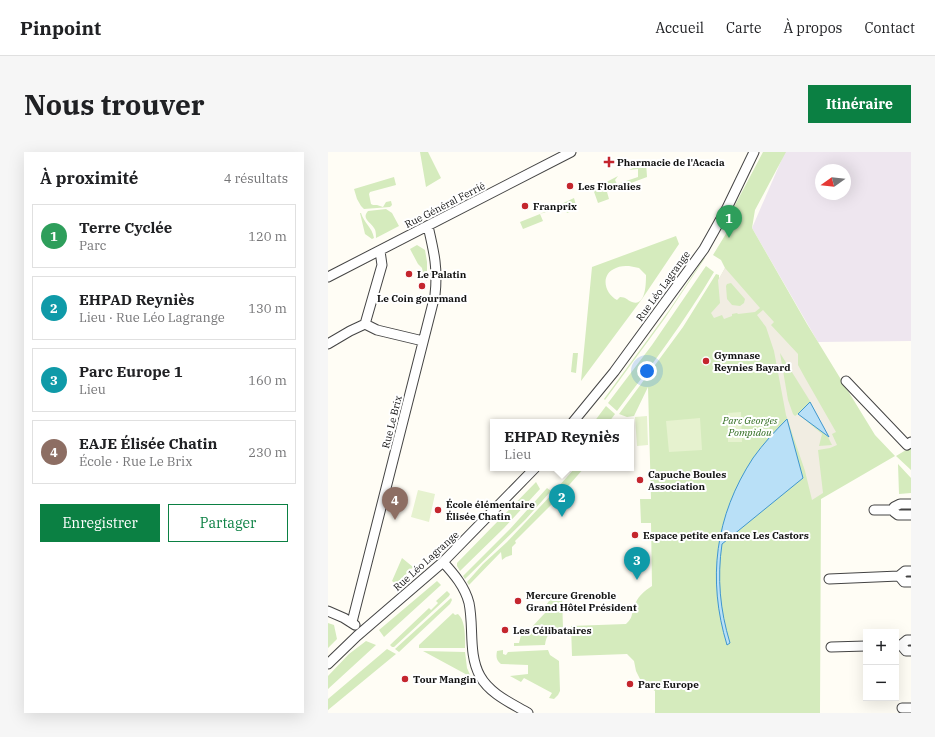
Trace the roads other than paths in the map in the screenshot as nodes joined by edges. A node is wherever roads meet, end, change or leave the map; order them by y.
1 (571, 152) edge
2 (754, 152) edge
3 (428, 226) junction
4 (380, 250) junction
5 (328, 277) edge
6 (365, 324) junction
7 (423, 341) junction
8 (328, 344) edge
9 (846, 381) dead end
10 (575, 419) edge
11 (911, 442) edge
12 (532, 471) edge
13 (911, 504) edge
14 (874, 510) dead end
15 (894, 510) junction
16 (911, 515) edge
17 (443, 562) junction
18 (911, 571) edge
19 (900, 576) junction
20 (829, 579) dead end
21 (911, 582) edge
22 (328, 611) edge
23 (352, 622) junction
24 (362, 632) junction
25 (911, 640) edge
26 (899, 644) edge
27 (863, 646) edge
28 (899, 646) edge
29 (831, 647) dead end
30 (911, 651) edge
31 (328, 664) edge
32 (528, 713) edge

1 - 3 street, Rue Général Ferrié
2 - 10 street, Rue Léo Lagrange
3 - 4 street, Rue Général Ferrié
3 - 7 street, Rue Le Brix
4 - 5 street, Rue Général Ferrié
4 - 6 street
6 - 7 street
6 - 8 street
7 - 23 street, Rue Le Brix
9 - 11 street
12 - 17 street, Rue Léo Lagrange
13 - 15 street
14 - 15 street
15 - 16 street
17 - 24 street, Rue Léo Lagrange
17 - 32 street
18 - 19 street
19 - 20 street
19 - 21 street
22 - 23 street
23 - 24 street
24 - 31 street, Rue Léo Lagrange
25 - 26 street
27 - 29 street
28 - 30 street

